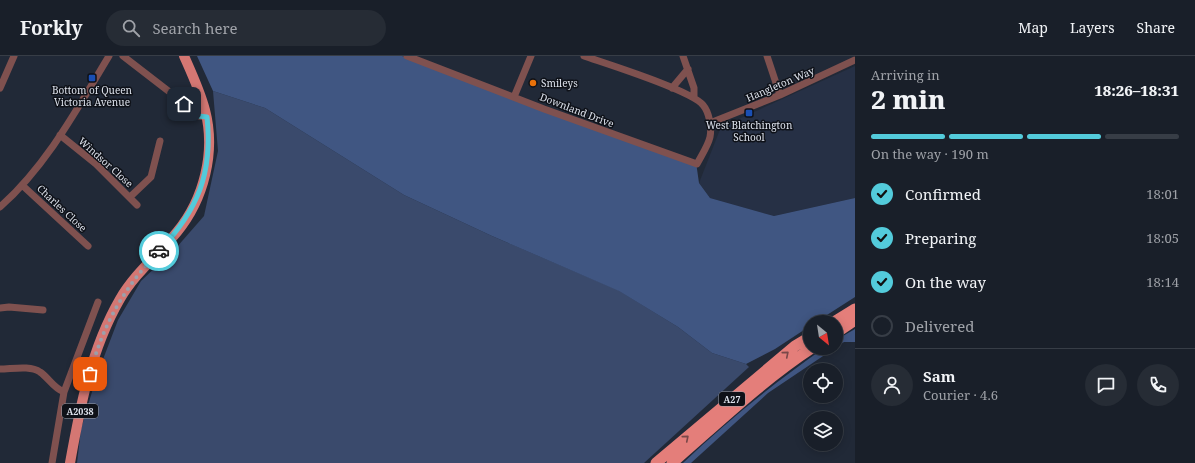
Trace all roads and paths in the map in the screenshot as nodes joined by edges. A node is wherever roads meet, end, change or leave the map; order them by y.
1 (14, 56) edge
2 (109, 56) edge
3 (123, 56) edge
4 (184, 56) edge
5 (407, 56) edge
6 (531, 56) edge
7 (584, 56) edge
8 (683, 56) edge
9 (767, 56) edge
10 (855, 60) edge
11 (688, 69) junction
12 (3, 77) edge
13 (0, 88) edge
14 (198, 88) junction
15 (672, 88) junction
16 (780, 96) junction
17 (514, 97) junction
18 (694, 97) junction
19 (180, 100) junction
20 (207, 117) junction
21 (710, 123) junction
22 (60, 135) junction
23 (160, 141) dead end
24 (22, 185) junction
25 (130, 197) junction
26 (137, 205) dead end
27 (0, 207) edge
28 (88, 246) dead end
29 (98, 302) dead end
30 (0, 308) edge
31 (855, 309) edge
32 (43, 310) dead end
33 (843, 316) edge
34 (855, 320) edge
35 (843, 328) edge
36 (803, 342) edge
37 (803, 354) edge
38 (0, 369) edge
39 (64, 392) junction
40 (52, 463) edge
41 (70, 463) edge
42 (656, 463) edge
43 (672, 463) edge

1 - 12 street
2 - 22 street
3 - 19 street
4 - 14 main road, A2038
5 - 17 street, Downland Drive
6 - 17 street
7 - 15 street
8 - 11 street
9 - 16 street
10 - 16 street, Hangleton Way
11 - 15 street
11 - 18 street
12 - 13 street
14 - 19 street
14 - 20 main road, A2038
15 - 18 street
16 - 21 street, Hangleton Way
17 - 21 street, Downland Drive
18 - 21 street
19 - 20 street
20 - 41 main road, A2038
22 - 24 street
22 - 25 street, Windsor Close
23 - 25 street
24 - 27 street
24 - 28 street, Charles Close
25 - 26 street, Windsor Close
29 - 39 street
30 - 32 street
31 - 33 highway
34 - 35 highway
42 -> 36 highway, A27
37 - 43 highway, A27
38 - 39 street
39 - 40 street

